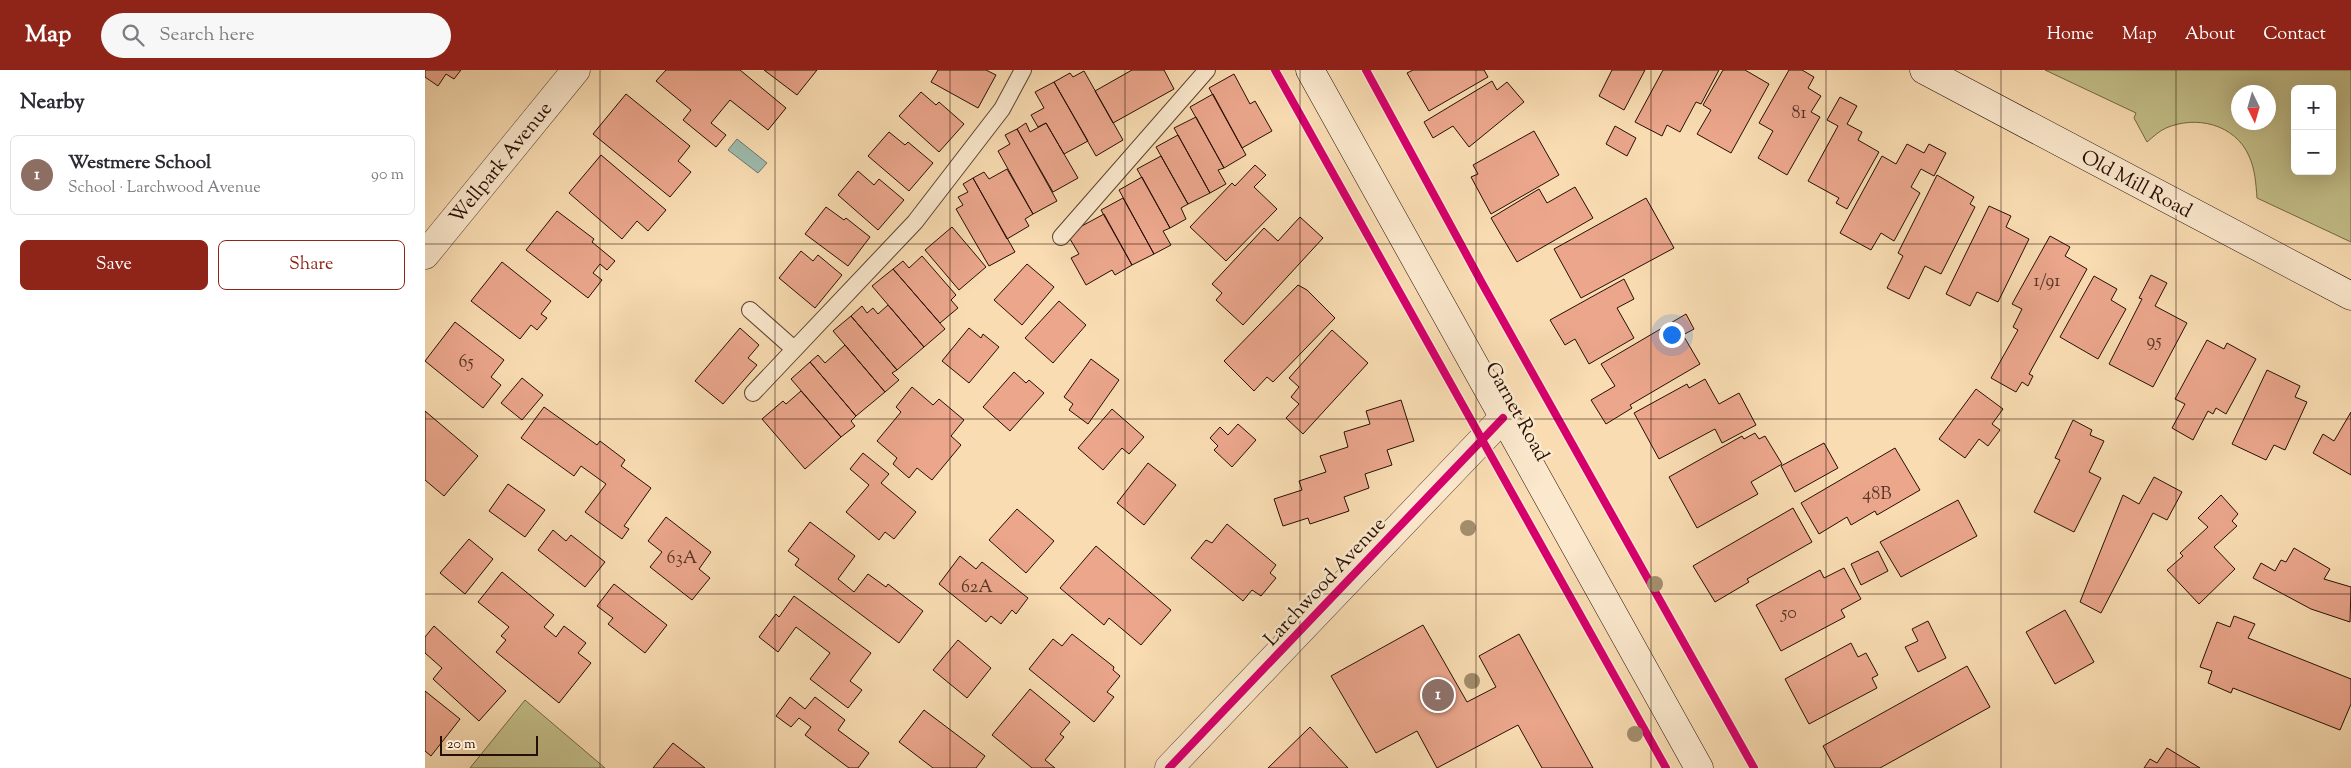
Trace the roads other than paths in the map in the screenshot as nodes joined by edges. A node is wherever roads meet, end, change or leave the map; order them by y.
1 (576, 70) edge
2 (1023, 70) edge
3 (1207, 70) edge
4 (1310, 70) edge
5 (1924, 70) edge
6 (1061, 237) dead end
7 (425, 255) edge
8 (2351, 296) edge
9 (750, 310) dead end
10 (794, 349) junction
11 (753, 393) dead end
12 (1503, 418) junction
13 (1169, 768) edge
14 (1699, 768) edge

1 - 7 main road, Wellpark Avenue
2 - 10 lane
3 - 6 lane
4 - 12 main road, Garnet Road
5 - 8 main road, Old Mill Road
9 - 10 lane
10 - 11 lane
12 - 13 main road, Larchwood Avenue
12 - 14 main road, Garnet Road

